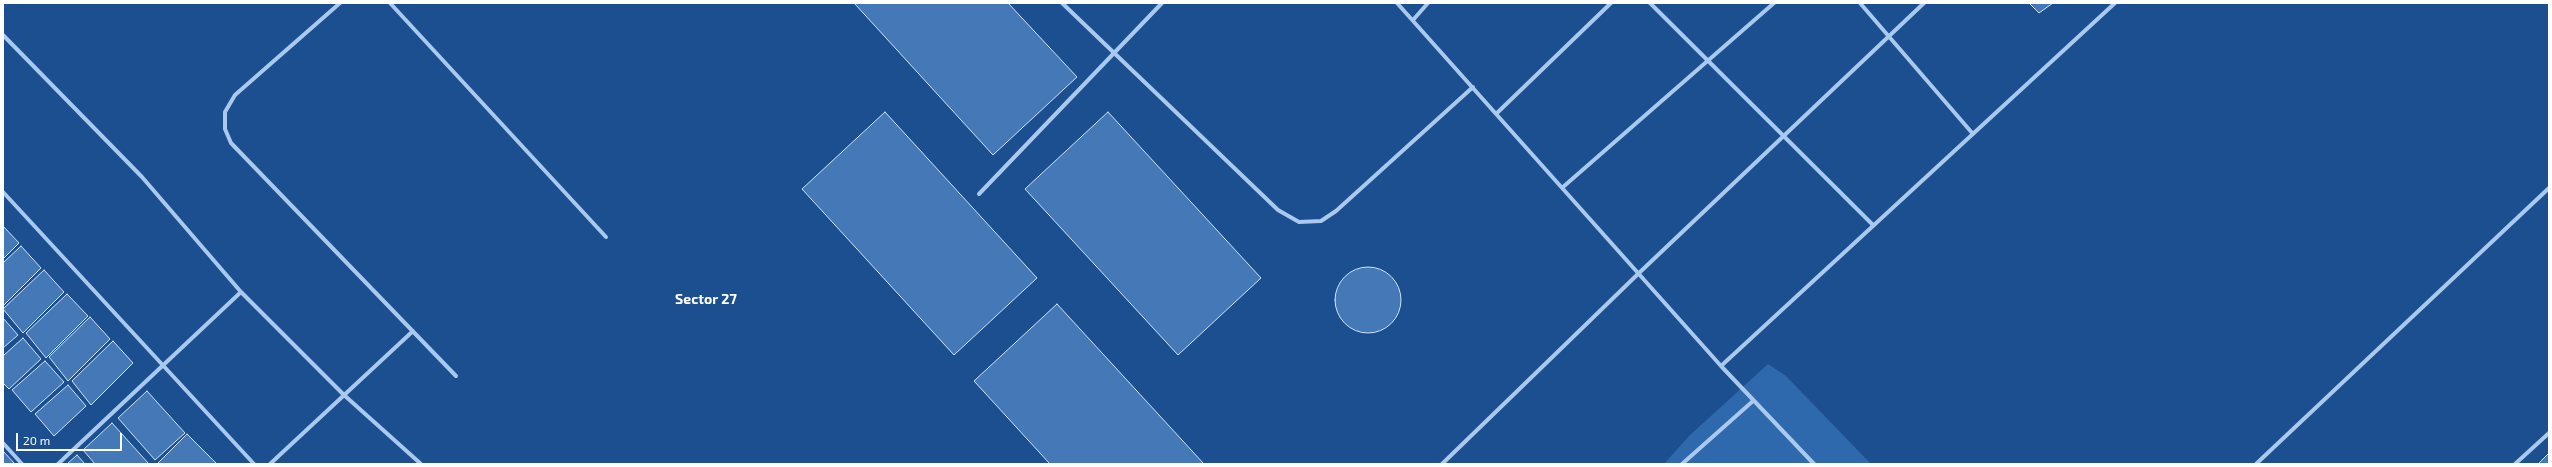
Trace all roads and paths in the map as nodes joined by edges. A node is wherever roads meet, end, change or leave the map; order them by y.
1 (340, 3) edge
2 (390, 3) edge
3 (1062, 3) edge
4 (1162, 3) edge
5 (1397, 3) edge
6 (1428, 3) edge
7 (1611, 3) edge
8 (1650, 3) edge
9 (1774, 3) edge
10 (1860, 3) edge
11 (1924, 3) edge
12 (2115, 3) edge
13 (1413, 20) junction
14 (3, 35) edge
15 (1889, 38) junction
16 (1115, 52) junction
17 (1708, 60) junction
18 (1473, 87) junction
19 (1497, 113) junction
20 (1973, 134) junction
21 (1785, 136) junction
22 (1563, 187) junction
23 (2549, 188) edge
24 (3, 192) edge
25 (979, 194) dead end
26 (1873, 226) junction
27 (606, 237) dead end
28 (1639, 273) junction
29 (241, 292) junction
30 (413, 331) junction
31 (163, 365) junction
32 (1721, 366) junction
33 (456, 376) dead end
34 (344, 395) junction
35 (1753, 401) junction
36 (2549, 433) edge
37 (3, 443) edge
38 (22, 464) edge
39 (58, 464) edge
40 (254, 464) edge
41 (270, 464) edge
42 (421, 464) edge
43 (1442, 464) edge
44 (1682, 464) edge
45 (1814, 464) edge
46 (2256, 464) edge
47 (2515, 464) edge

1 - 30 street
2 - 27 street
3 - 16 street
4 - 16 street
5 - 13 street
6 - 13 street
7 - 19 street
8 - 17 street
9 - 17 street
10 - 15 street
11 - 15 street
12 - 20 street
13 - 18 street
14 - 29 street
15 - 20 street
15 - 21 street
16 - 18 street
16 - 25 street
17 - 21 street
17 - 22 street
18 - 19 street
19 - 22 street
20 - 26 street
21 - 26 street
21 - 28 street
22 - 28 street
23 - 46 street
24 - 31 street
26 - 32 street
28 - 32 street
28 - 43 street
29 - 31 street
29 - 34 street
30 - 33 street
30 - 34 street
31 - 39 street
31 - 40 street
32 - 35 street
34 - 41 street
34 - 42 street
35 - 44 street
35 - 45 street
36 - 47 street
37 - 38 street

